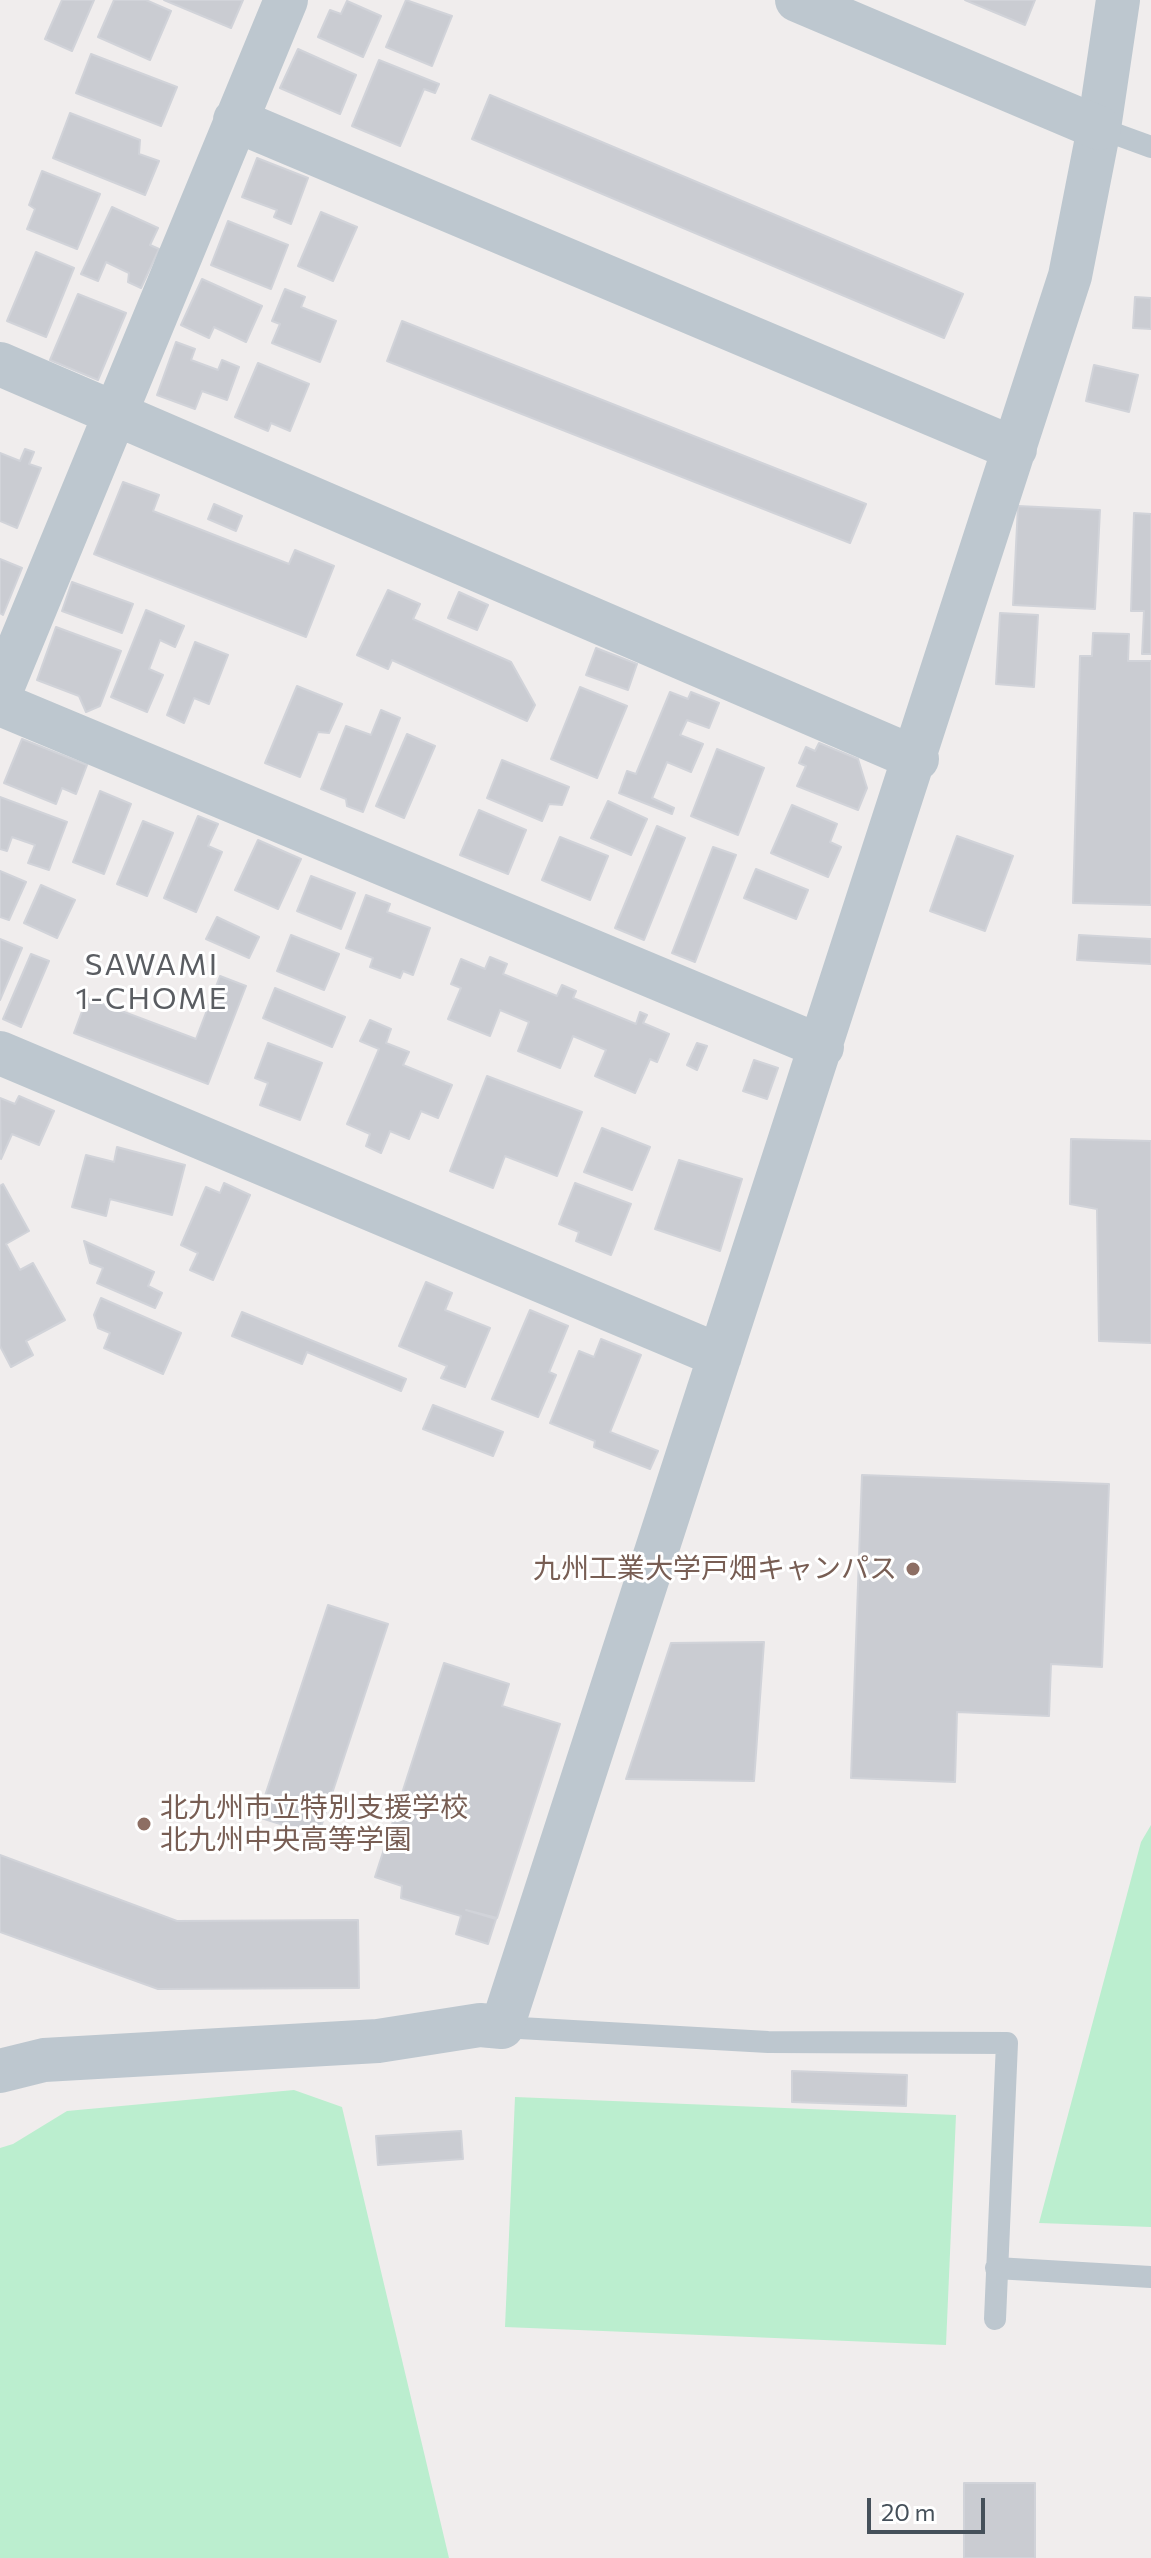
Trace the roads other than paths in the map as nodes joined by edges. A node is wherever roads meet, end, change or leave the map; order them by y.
1 (286, 0) edge
2 (797, 0) edge
3 (1118, 0) edge
4 (235, 120) junction
5 (1099, 128) junction
6 (1151, 147) edge
7 (0, 364) edge
8 (115, 416) junction
9 (1015, 449) junction
10 (0, 693) edge
11 (0, 704) edge
12 (917, 759) junction
13 (822, 1047) junction
14 (0, 1053) edge
15 (720, 1356) junction
16 (502, 2027) junction
17 (0, 2034) edge
18 (44, 2060) junction
19 (0, 2071) edge
20 (996, 2268) junction
21 (1151, 2277) edge
22 (995, 2319) dead end

1 - 4 street
2 - 5 street
3 - 5 street
4 - 8 street
4 - 9 street
5 - 6 lane
5 - 9 street
7 - 8 street
8 - 10 street
8 - 12 street
9 - 12 street
11 - 13 street
12 - 13 street
13 - 15 street
14 - 15 street
15 - 16 street
16 - 18 street
16 - 20 lane
17 - 18 street
18 - 19 street
20 - 21 lane
20 - 22 lane

